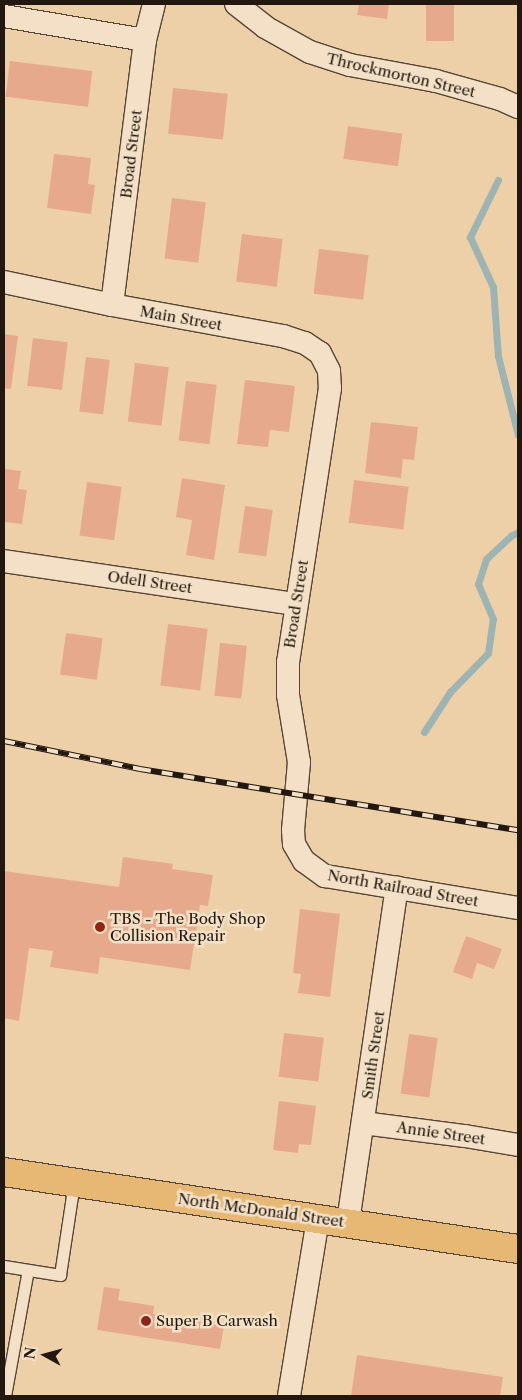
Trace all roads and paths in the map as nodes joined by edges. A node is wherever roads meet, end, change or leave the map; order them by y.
1 (154, 4) edge
2 (236, 4) edge
3 (4, 16) edge
4 (145, 40) junction
5 (518, 107) edge
6 (4, 282) edge
7 (112, 305) junction
8 (330, 388) joint
9 (4, 561) edge
10 (295, 604) junction
11 (294, 822) joint
12 (397, 888) junction
13 (518, 908) edge
14 (363, 1123) junction
15 (518, 1145) edge
16 (4, 1172) edge
17 (74, 1182) junction
18 (318, 1218) junction
19 (348, 1222) junction
20 (518, 1249) edge
21 (4, 1266) edge
22 (28, 1270) junction
23 (5, 1396) edge
24 (289, 1396) edge

1 - 4 street, Broad Street
2 - 5 street, Throckmorton Street
3 - 4 street
4 - 7 street, Broad Street
6 - 7 street, Main Street
7 - 8 street, Main Street
8 - 10 street, Broad Street
9 - 10 street, Odell Street
10 - 11 street, Broad Street
11 - 12 street, North Railroad Street
12 - 13 street, North Railroad Street
12 - 14 street, Smith Street
14 - 15 street, Annie Street
14 - 19 street, Smith Street
16 - 17 main road, North McDonald Street
17 - 18 main road, North McDonald Street
17 - 22 lane
18 - 19 main road, North McDonald Street
18 - 24 street
19 - 20 main road, North McDonald Street
21 - 22 lane
22 - 23 lane

